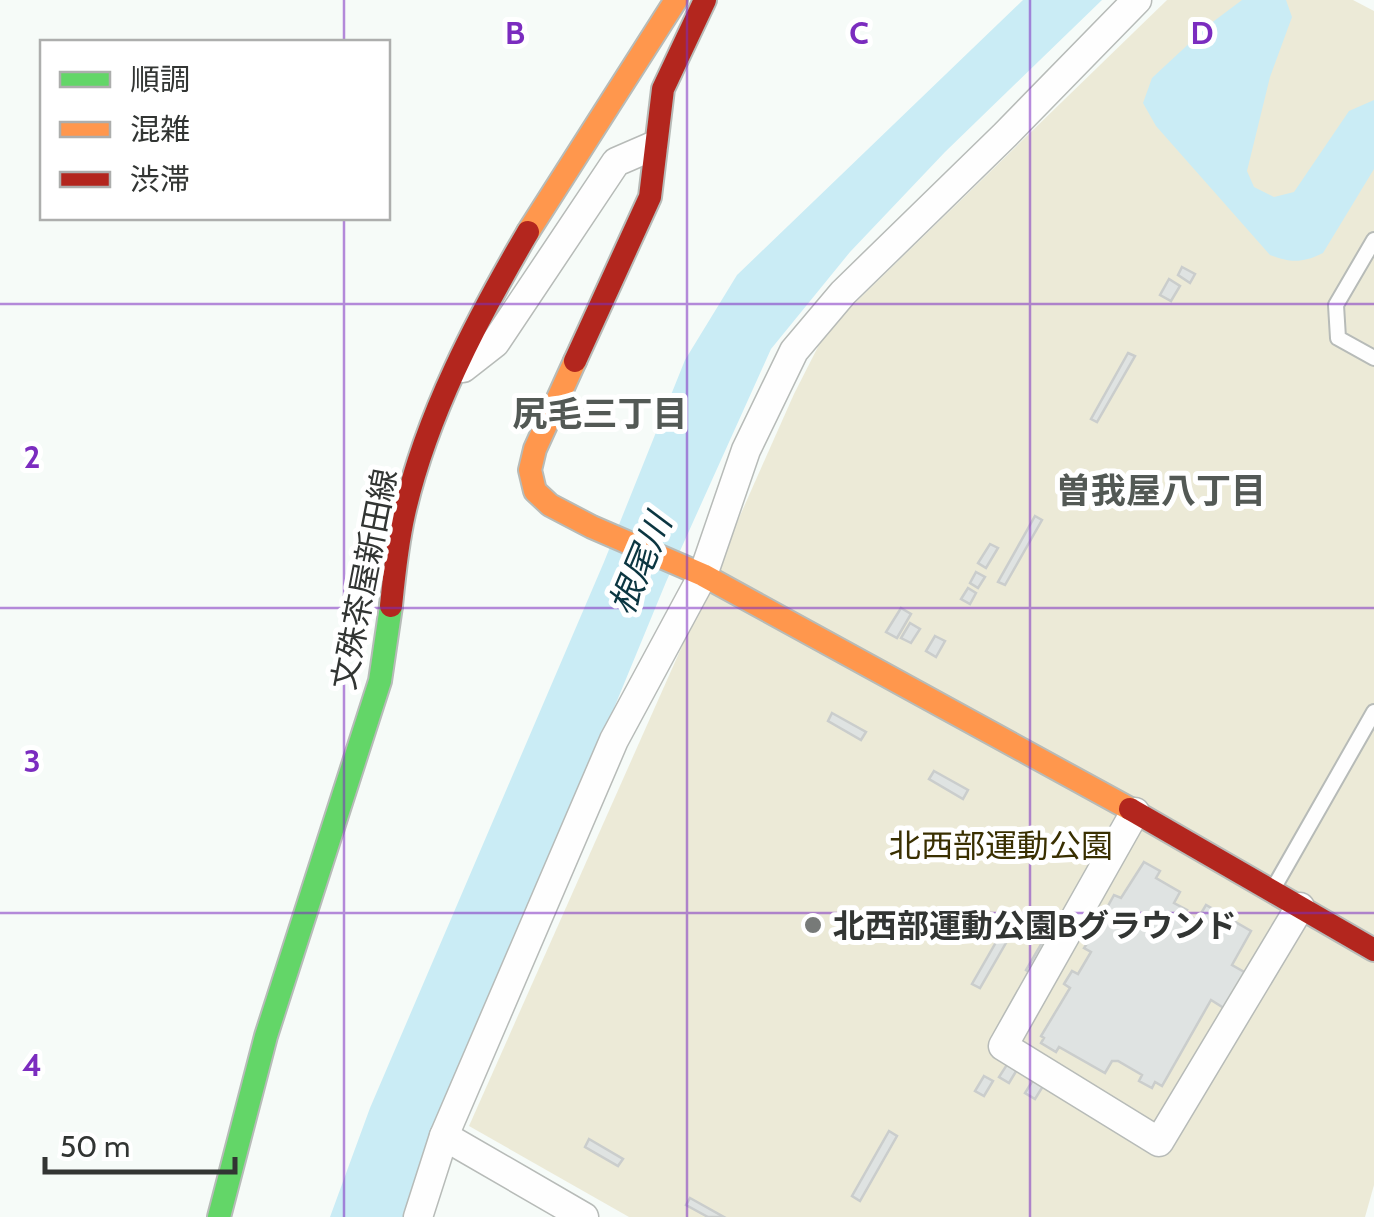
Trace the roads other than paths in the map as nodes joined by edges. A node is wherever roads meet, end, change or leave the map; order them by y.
1 (676, 0) edge
2 (704, 0) edge
3 (1138, 0) edge
4 (652, 146) junction
5 (1374, 240) edge
6 (1374, 358) edge
7 (455, 374) junction
8 (703, 575) junction
9 (1374, 712) edge
10 (1136, 812) junction
11 (1273, 890) junction
12 (1300, 907) junction
13 (1374, 950) edge
14 (444, 1136) junction
15 (219, 1217) edge
16 (418, 1217) edge
17 (584, 1217) edge

1 - 7 street, 文殊茶屋新田線
2 - 4 street
3 - 8 street
4 - 7 street
4 - 8 street
5 - 6 lane
7 - 15 street, 文殊茶屋新田線
8 - 10 street
8 - 14 street
9 - 11 lane
10 - 11 street
10 - 12 street
11 - 12 street
12 - 13 street
14 - 16 street
14 - 17 street

